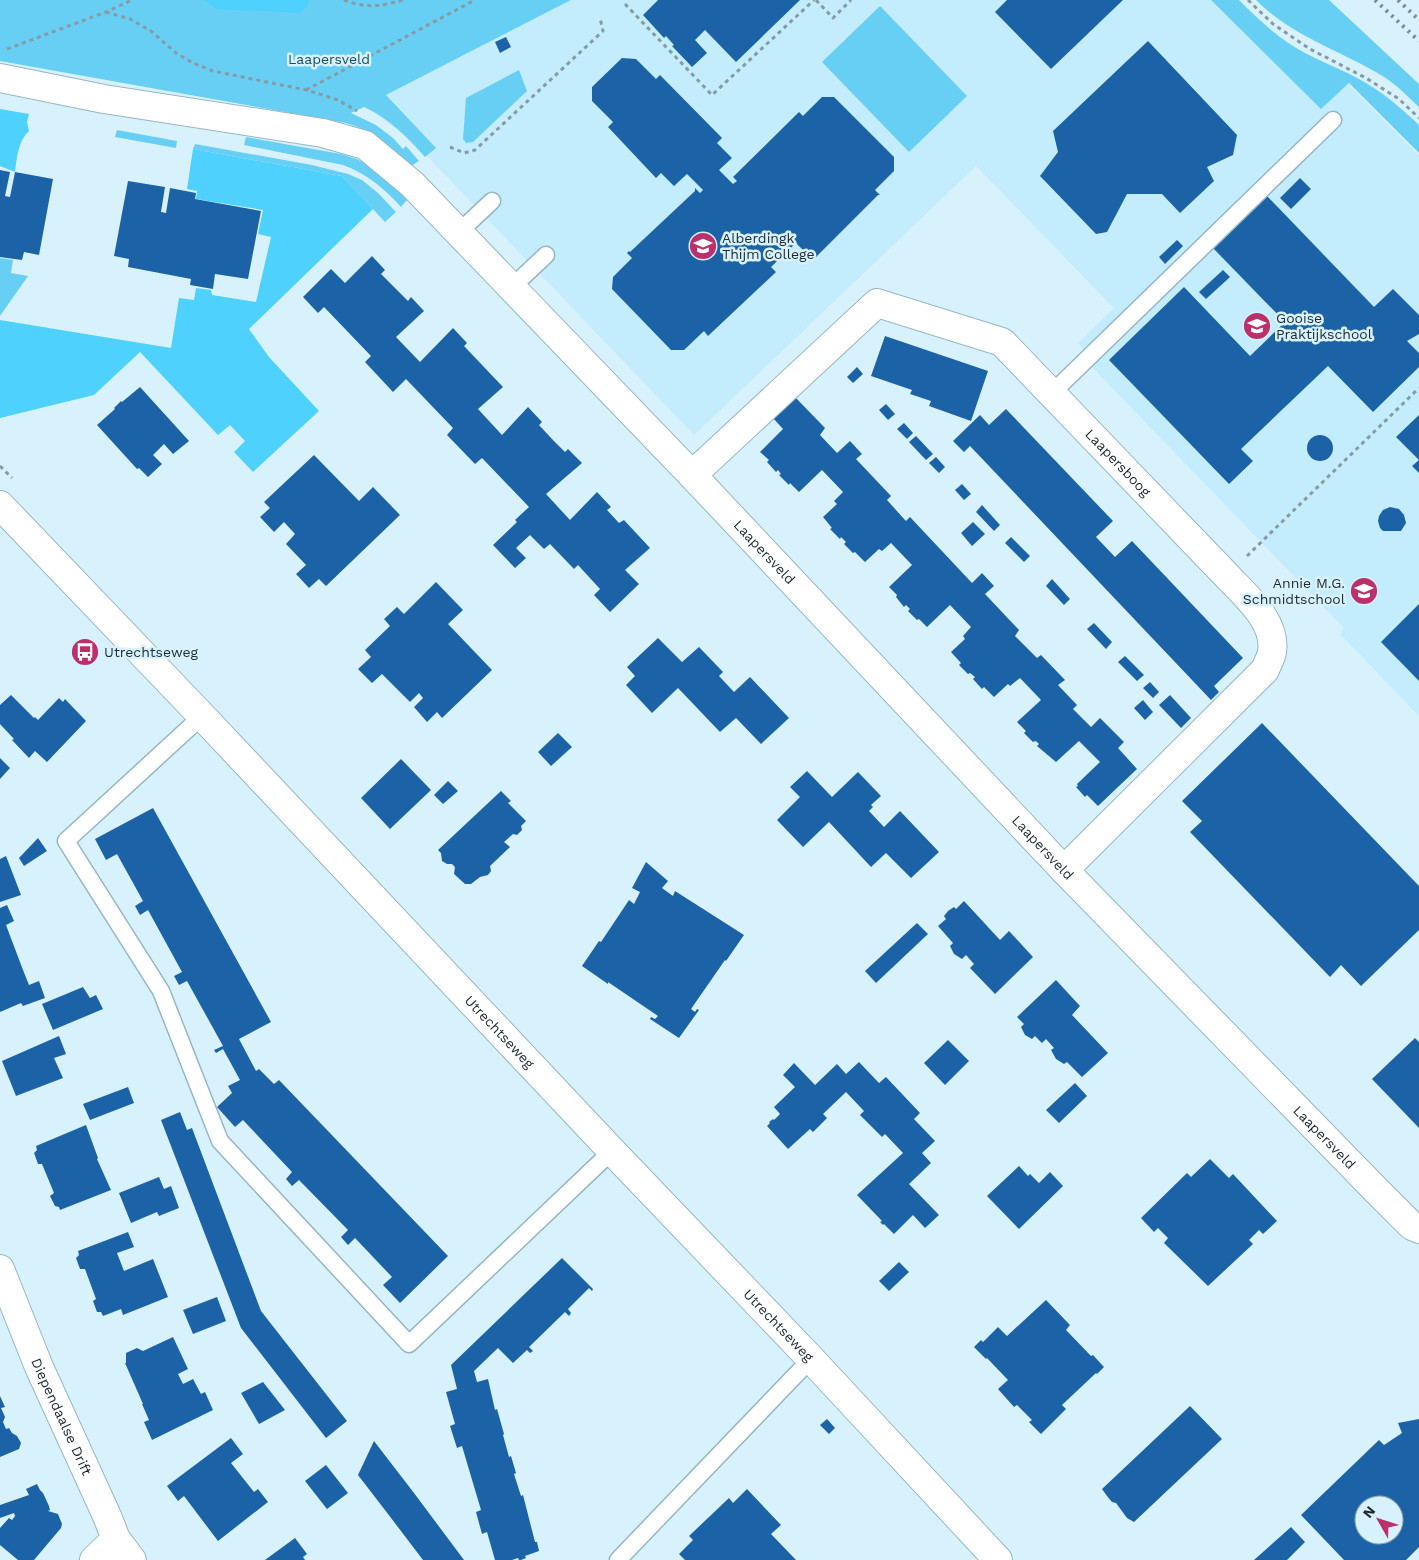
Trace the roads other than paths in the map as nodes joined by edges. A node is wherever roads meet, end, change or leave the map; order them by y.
1 (0, 78) edge
2 (1333, 120) dead end
3 (492, 200) dead end
4 (459, 232) junction
5 (546, 255) dead end
6 (512, 287) junction
7 (1052, 393) junction
8 (692, 475) junction
9 (0, 505) edge
10 (202, 716) junction
11 (1064, 870) junction
12 (612, 1151) junction
13 (1419, 1229) edge
14 (0, 1270) edge
15 (811, 1359) junction
16 (116, 1539) junction
17 (94, 1560) edge
18 (132, 1560) edge
19 (618, 1560) edge
20 (998, 1560) edge

1 - 4 street, Laapersveld
2 - 7 lane
3 - 4 lane
4 - 6 street, Laapersveld
5 - 6 lane
6 - 8 street, Laapersveld
7 - 8 street, Laapersboog
7 - 11 street, Laapersboog
8 - 11 street, Laapersveld
9 - 10 street, Utrechtseweg
10 - 12 street, Utrechtseweg
10 - 12 lane
11 - 13 street, Laapersveld
12 - 15 street, Utrechtseweg
14 - 16 street, Diependaalse Drift
15 - 19 lane
15 - 20 street, Utrechtseweg
16 - 17 street
16 - 18 street, Diependaalse Drift

